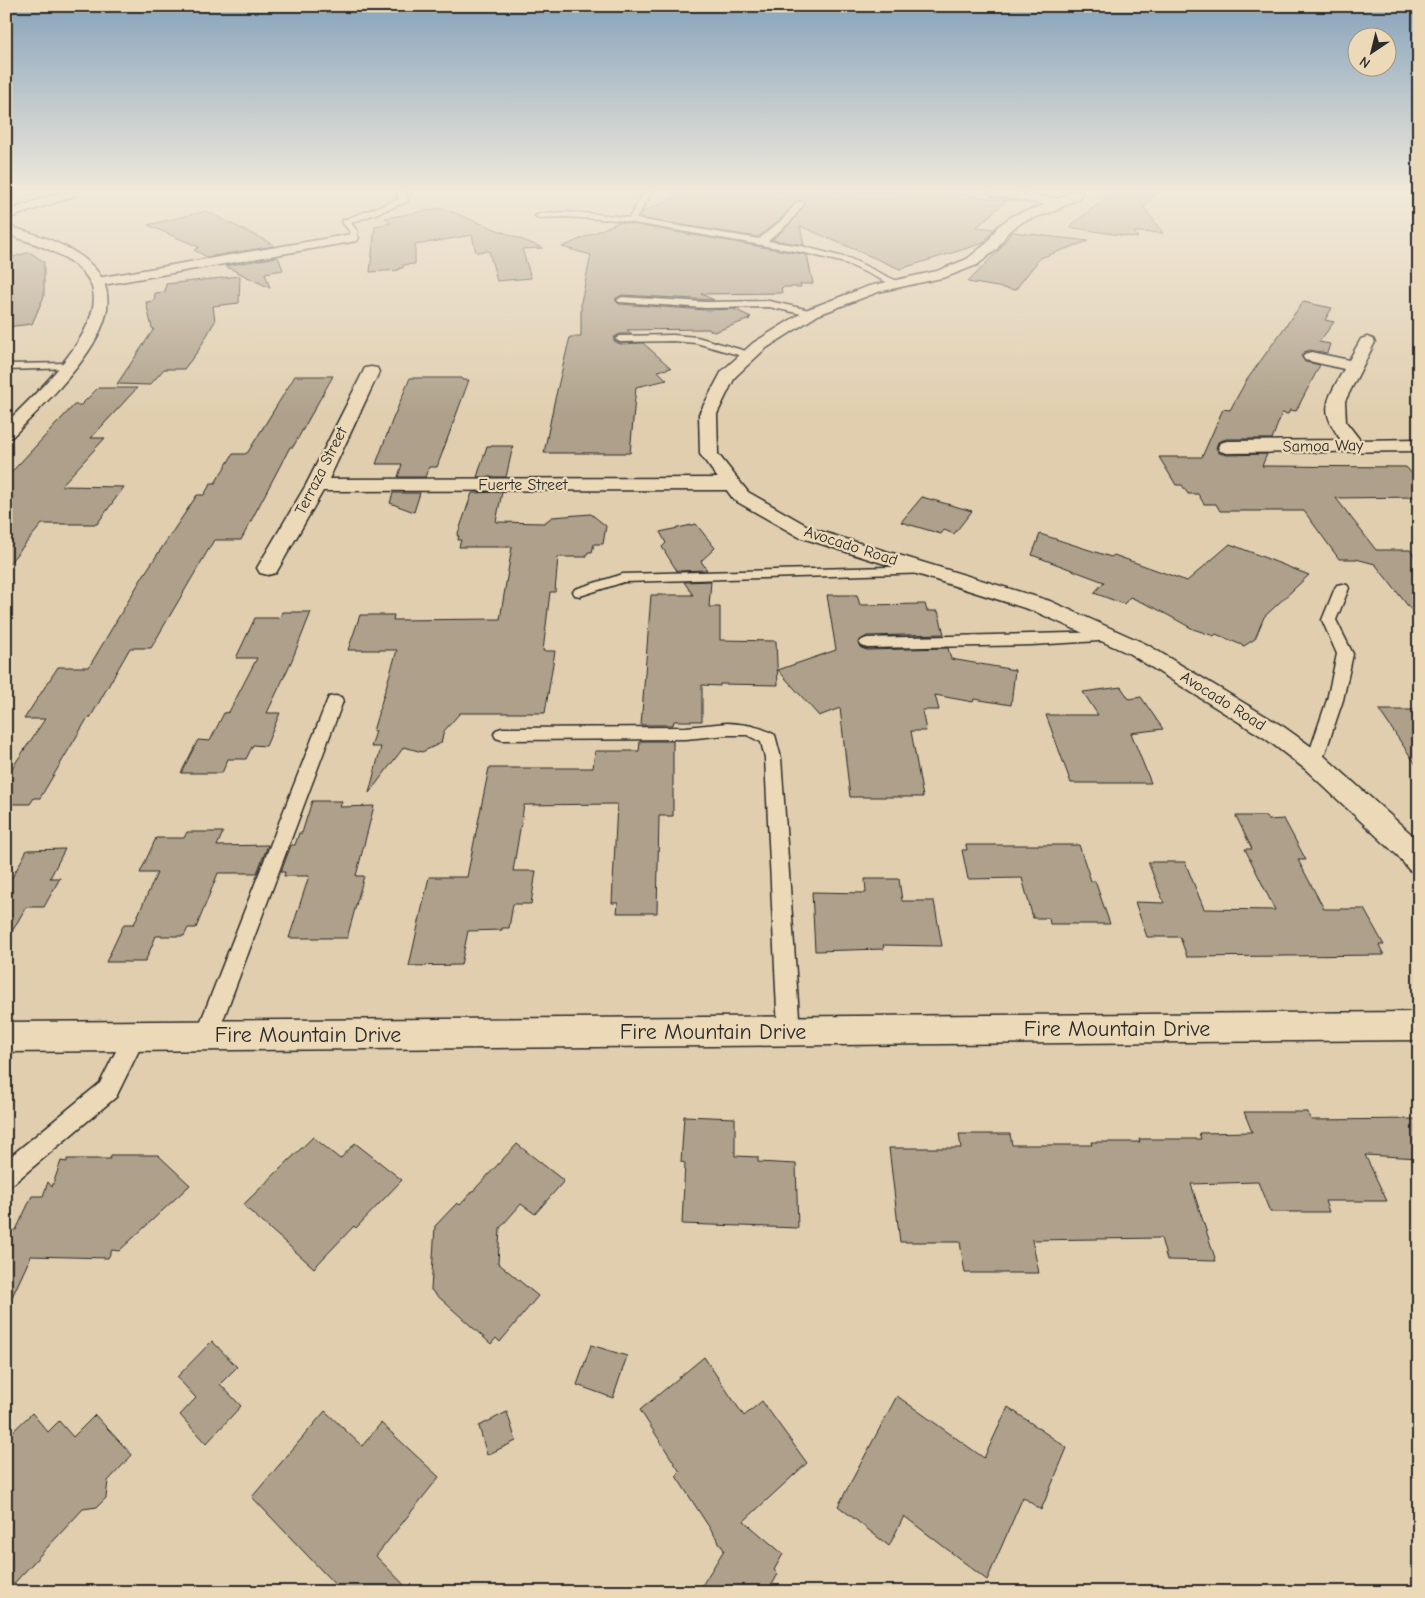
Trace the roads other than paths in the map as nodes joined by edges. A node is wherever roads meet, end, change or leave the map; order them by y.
1 (84, 267) edge
2 (186, 267) edge
3 (860, 267) edge
4 (960, 267) edge
5 (97, 282) junction
6 (896, 283) junction
7 (622, 300) dead end
8 (811, 313) junction
9 (620, 339) dead end
10 (1366, 342) dead end
11 (749, 356) junction
12 (1311, 357) dead end
13 (70, 366) junction
14 (1353, 366) junction
15 (6, 367) edge
16 (371, 372) dead end
17 (6, 433) edge
18 (1354, 445) junction
19 (1419, 445) edge
20 (1227, 446) dead end
21 (731, 484) junction
22 (316, 485) junction
23 (268, 568) dead end
24 (927, 570) junction
25 (1342, 588) dead end
26 (580, 592) dead end
27 (1111, 637) junction
28 (867, 643) dead end
29 (335, 701) dead end
30 (502, 734) dead end
31 (1314, 762) junction
32 (1419, 862) edge
33 (1419, 1026) edge
34 (789, 1031) junction
35 (135, 1036) junction
36 (206, 1036) junction
37 (6, 1037) edge
38 (6, 1175) edge

1 - 5 street
2 - 5 street
3 - 6 lane
4 - 6 street, Avocado Road
5 - 13 street
6 - 8 street, Avocado Road
7 - 8 lane
8 - 11 street, Avocado Road
9 - 11 lane
10 - 14 street
11 - 21 street, Avocado Road
12 - 14 street
13 - 15 lane
13 - 17 street
14 - 18 street
16 - 22 street, Terraza Street
18 - 19 street, Samoa Way
18 - 20 street, Samoa Way
21 - 22 street, Fuerte Street
21 - 24 street, Avocado Road
22 - 23 street, Terraza Street
24 - 26 lane
24 - 27 street, Avocado Road
25 - 31 lane
27 - 28 lane
27 - 31 street, Avocado Road
29 - 36 lane
30 - 34 lane
31 - 32 street, Avocado Road
33 - 34 street, Fire Mountain Drive
34 - 36 street, Fire Mountain Drive
35 - 36 street, Fire Mountain Drive
35 - 37 street, Fire Mountain Drive
35 - 38 lane

